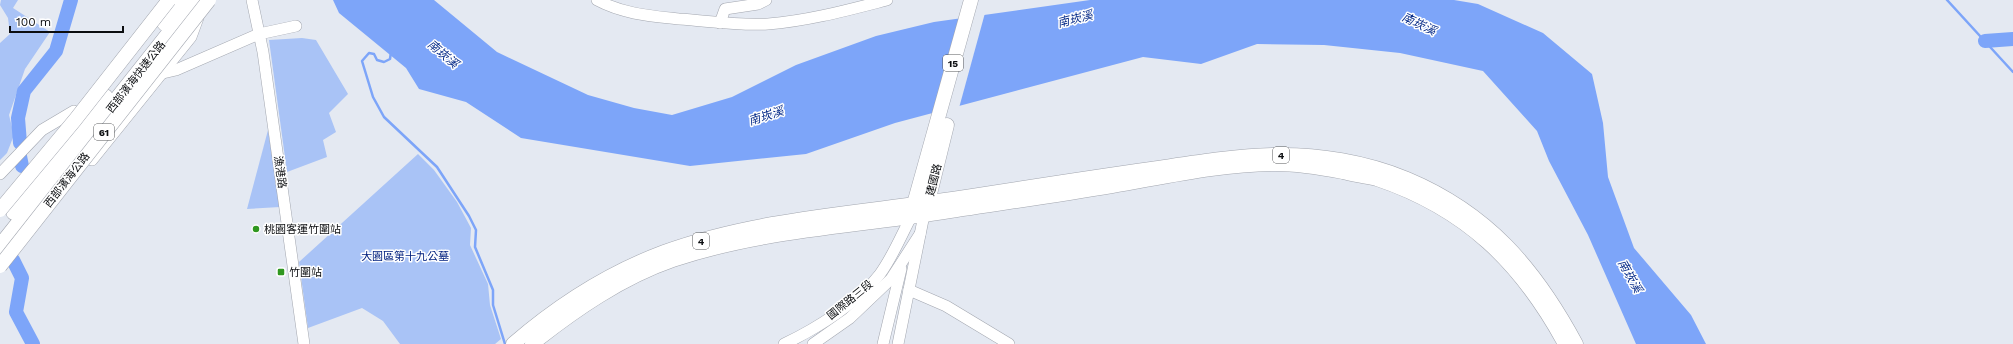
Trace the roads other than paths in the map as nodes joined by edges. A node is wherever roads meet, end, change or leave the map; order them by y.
1 (169, 0) edge
2 (174, 0) edge
3 (182, 0) edge
4 (196, 0) edge
5 (205, 0) edge
6 (209, 0) edge
7 (252, 0) edge
8 (597, 0) edge
9 (766, 0) edge
10 (887, 0) edge
11 (971, 0) edge
12 (720, 23) junction
13 (296, 26) dead end
14 (260, 34) junction
15 (163, 73) junction
16 (74, 111) junction
17 (0, 174) edge
18 (0, 200) edge
19 (0, 210) edge
20 (919, 210) junction
21 (0, 230) edge
22 (920, 234) junction
23 (0, 247) edge
24 (903, 262) junction
25 (0, 266) edge
26 (0, 272) edge
27 (908, 290) junction
28 (304, 344) edge
29 (513, 344) edge
30 (532, 344) edge
31 (784, 344) edge
32 (813, 344) edge
33 (883, 344) edge
34 (898, 344) edge
35 (1009, 344) edge
36 (1565, 344) edge
37 (1576, 344) edge

1 - 19 main road, bridge
2 - 16 street
3 - 21 highway, 西部濱海快速公路 / 61
4 - 23 highway, 西部濱海快速公路 / 61
5 - 15 street
6 - 25 main road, 西部濱海公路 / 61, bridge
7 - 14 street, 漁港路
8 - 12 street
9 - 12 street
10 - 12 street
11 - 20 main road, 建國路 / 15
13 - 14 street
14 - 15 street
14 - 28 street, 漁港路
15 - 26 street
16 - 17 street
16 - 18 street
20 - 22 street, 建國路
20 - 24 street
20 - 29 main road, 4
20 - 30 main road, 4
20 - 31 street, 國際路三段
20 - 36 main road, 4
20 - 37 main road, 4
22 - 24 street, 國際路三段
22 - 27 street, 建國路
24 - 32 street, 國際路三段
24 - 33 street
27 - 34 street, 建國路
27 - 35 street

